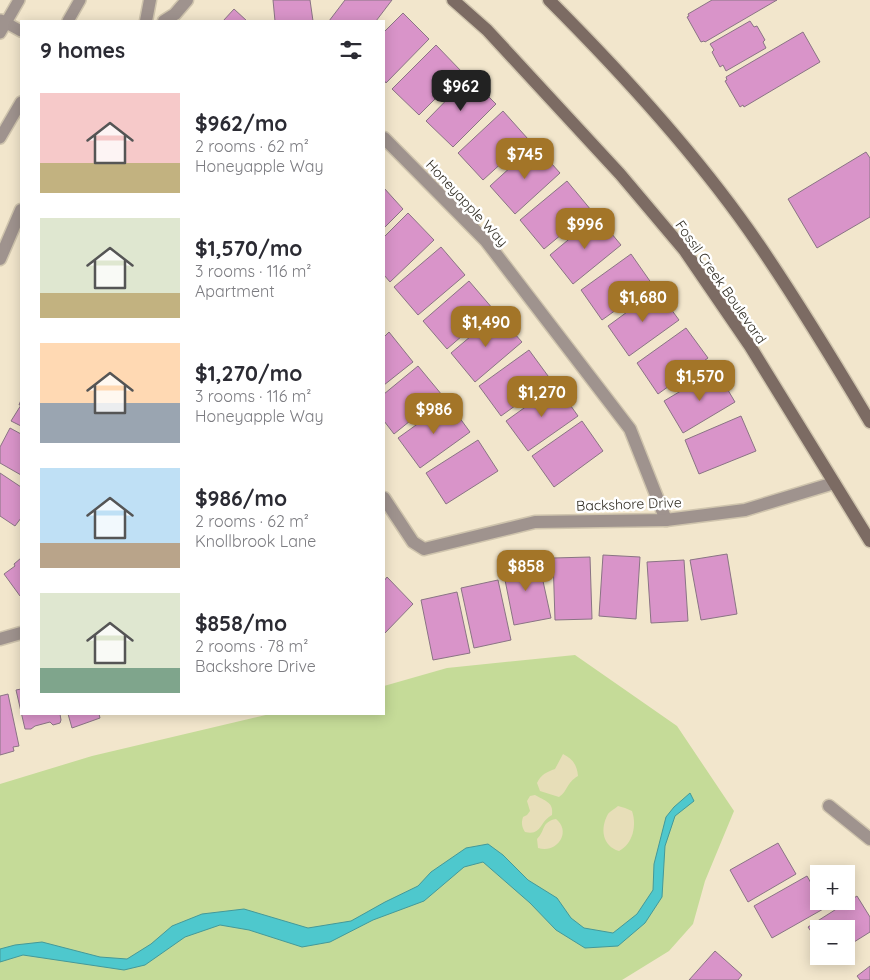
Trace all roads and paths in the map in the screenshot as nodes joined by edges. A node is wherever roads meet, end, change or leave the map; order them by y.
1 (19, 0) edge
2 (80, 0) edge
3 (150, 0) edge
4 (186, 0) edge
5 (453, 0) edge
6 (549, 0) edge
7 (69, 20) edge
8 (146, 20) edge
9 (166, 20) edge
10 (3, 21) edge
11 (20, 30) edge
12 (0, 33) edge
13 (20, 104) edge
14 (0, 138) edge
15 (385, 139) edge
16 (20, 212) edge
17 (0, 259) edge
18 (870, 422) edge
19 (834, 483) junction
20 (385, 500) edge
21 (666, 520) junction
22 (870, 541) edge
23 (20, 633) edge
24 (0, 639) edge
25 (829, 806) dead end
26 (870, 839) edge

1 - 10 lane
2 - 7 lane
3 - 8 street
4 - 9 street
5 - 19 main road, Fossil Creek Boulevard
6 - 18 main road
10 - 11 lane
10 - 12 lane
13 - 14 lane
15 - 21 street, Honeyapple Way
16 - 17 street
19 - 21 street, Backshore Drive
19 - 22 main road, Fossil Creek Boulevard
20 - 21 street, Backshore Drive
23 - 24 street
25 - 26 street

